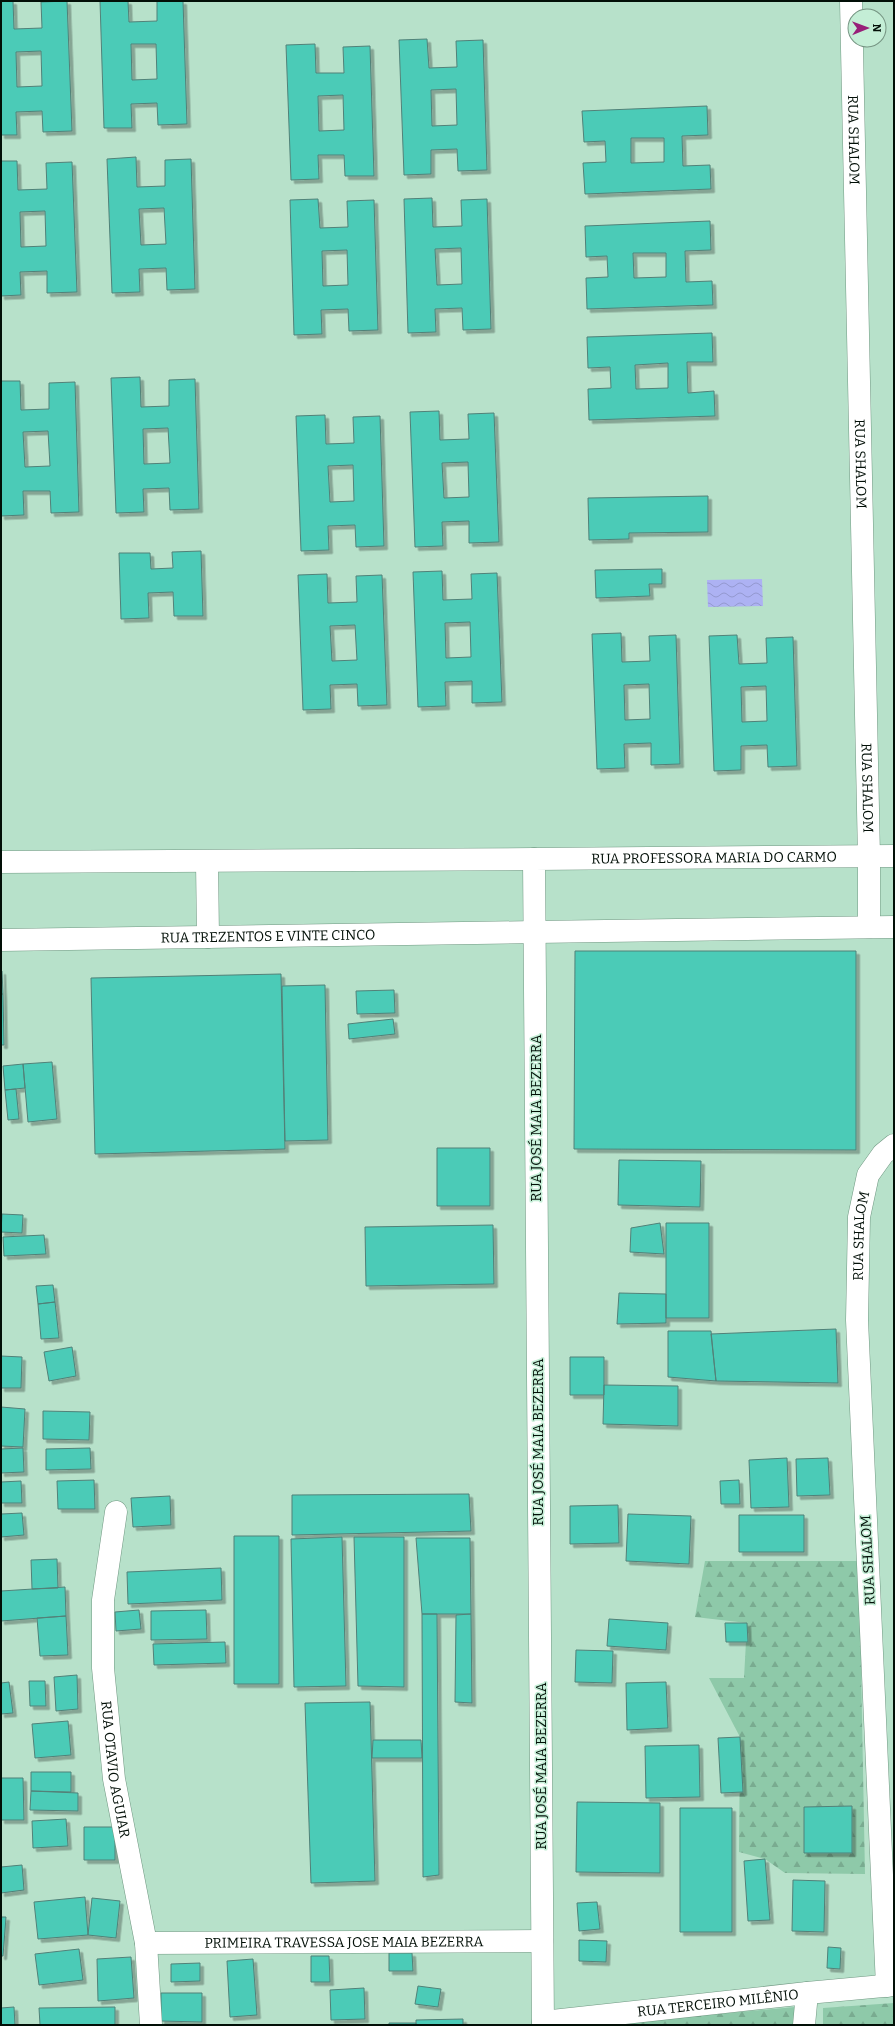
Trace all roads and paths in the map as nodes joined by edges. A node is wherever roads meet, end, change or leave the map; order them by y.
1 (851, 1) edge
2 (894, 856) edge
3 (869, 857) junction
4 (534, 859) junction
5 (1, 862) edge
6 (207, 862) junction
7 (869, 927) junction
8 (894, 927) edge
9 (534, 932) junction
10 (208, 937) junction
11 (1, 940) edge
12 (894, 1145) edge
13 (116, 1512) dead end
14 (542, 1941) junction
15 (146, 1943) junction
16 (890, 1986) edge
17 (807, 1993) junction
18 (543, 2024) edge
19 (151, 2025) edge
20 (804, 2025) edge

1 - 3 street, RUA SHALOM
2 - 3 street, RUA PROFESSORA MARIA DO CARMO
3 - 4 street, RUA PROFESSORA MARIA DO CARMO
3 - 7 street, RUA SHALOM
4 - 6 street
4 - 9 street, RUA JOSÉ MAIA BEZERRA
5 - 6 street
6 - 10 street
7 - 8 street
7 - 9 street
9 - 10 street, RUA TREZENTOS E VINTE CINCO
9 - 14 street, RUA JOSÉ MAIA BEZERRA
10 - 11 street, RUA TREZENTOS E VINTE CINCO
12 - 16 street, RUA SHALOM
13 - 15 street, RUA OTAVIO AGUIAR
14 - 15 street, PRIMEIRA TRAVESSA JOSE MAIA BEZERRA
14 - 18 street, RUA JOSÉ MAIA BEZERRA
15 - 19 street, RUA OTAVIO AGUIAR
16 - 17 street, RUA TERCEIRO MILÊNIO
17 - 18 street, RUA TERCEIRO MILÊNIO
17 - 20 street

